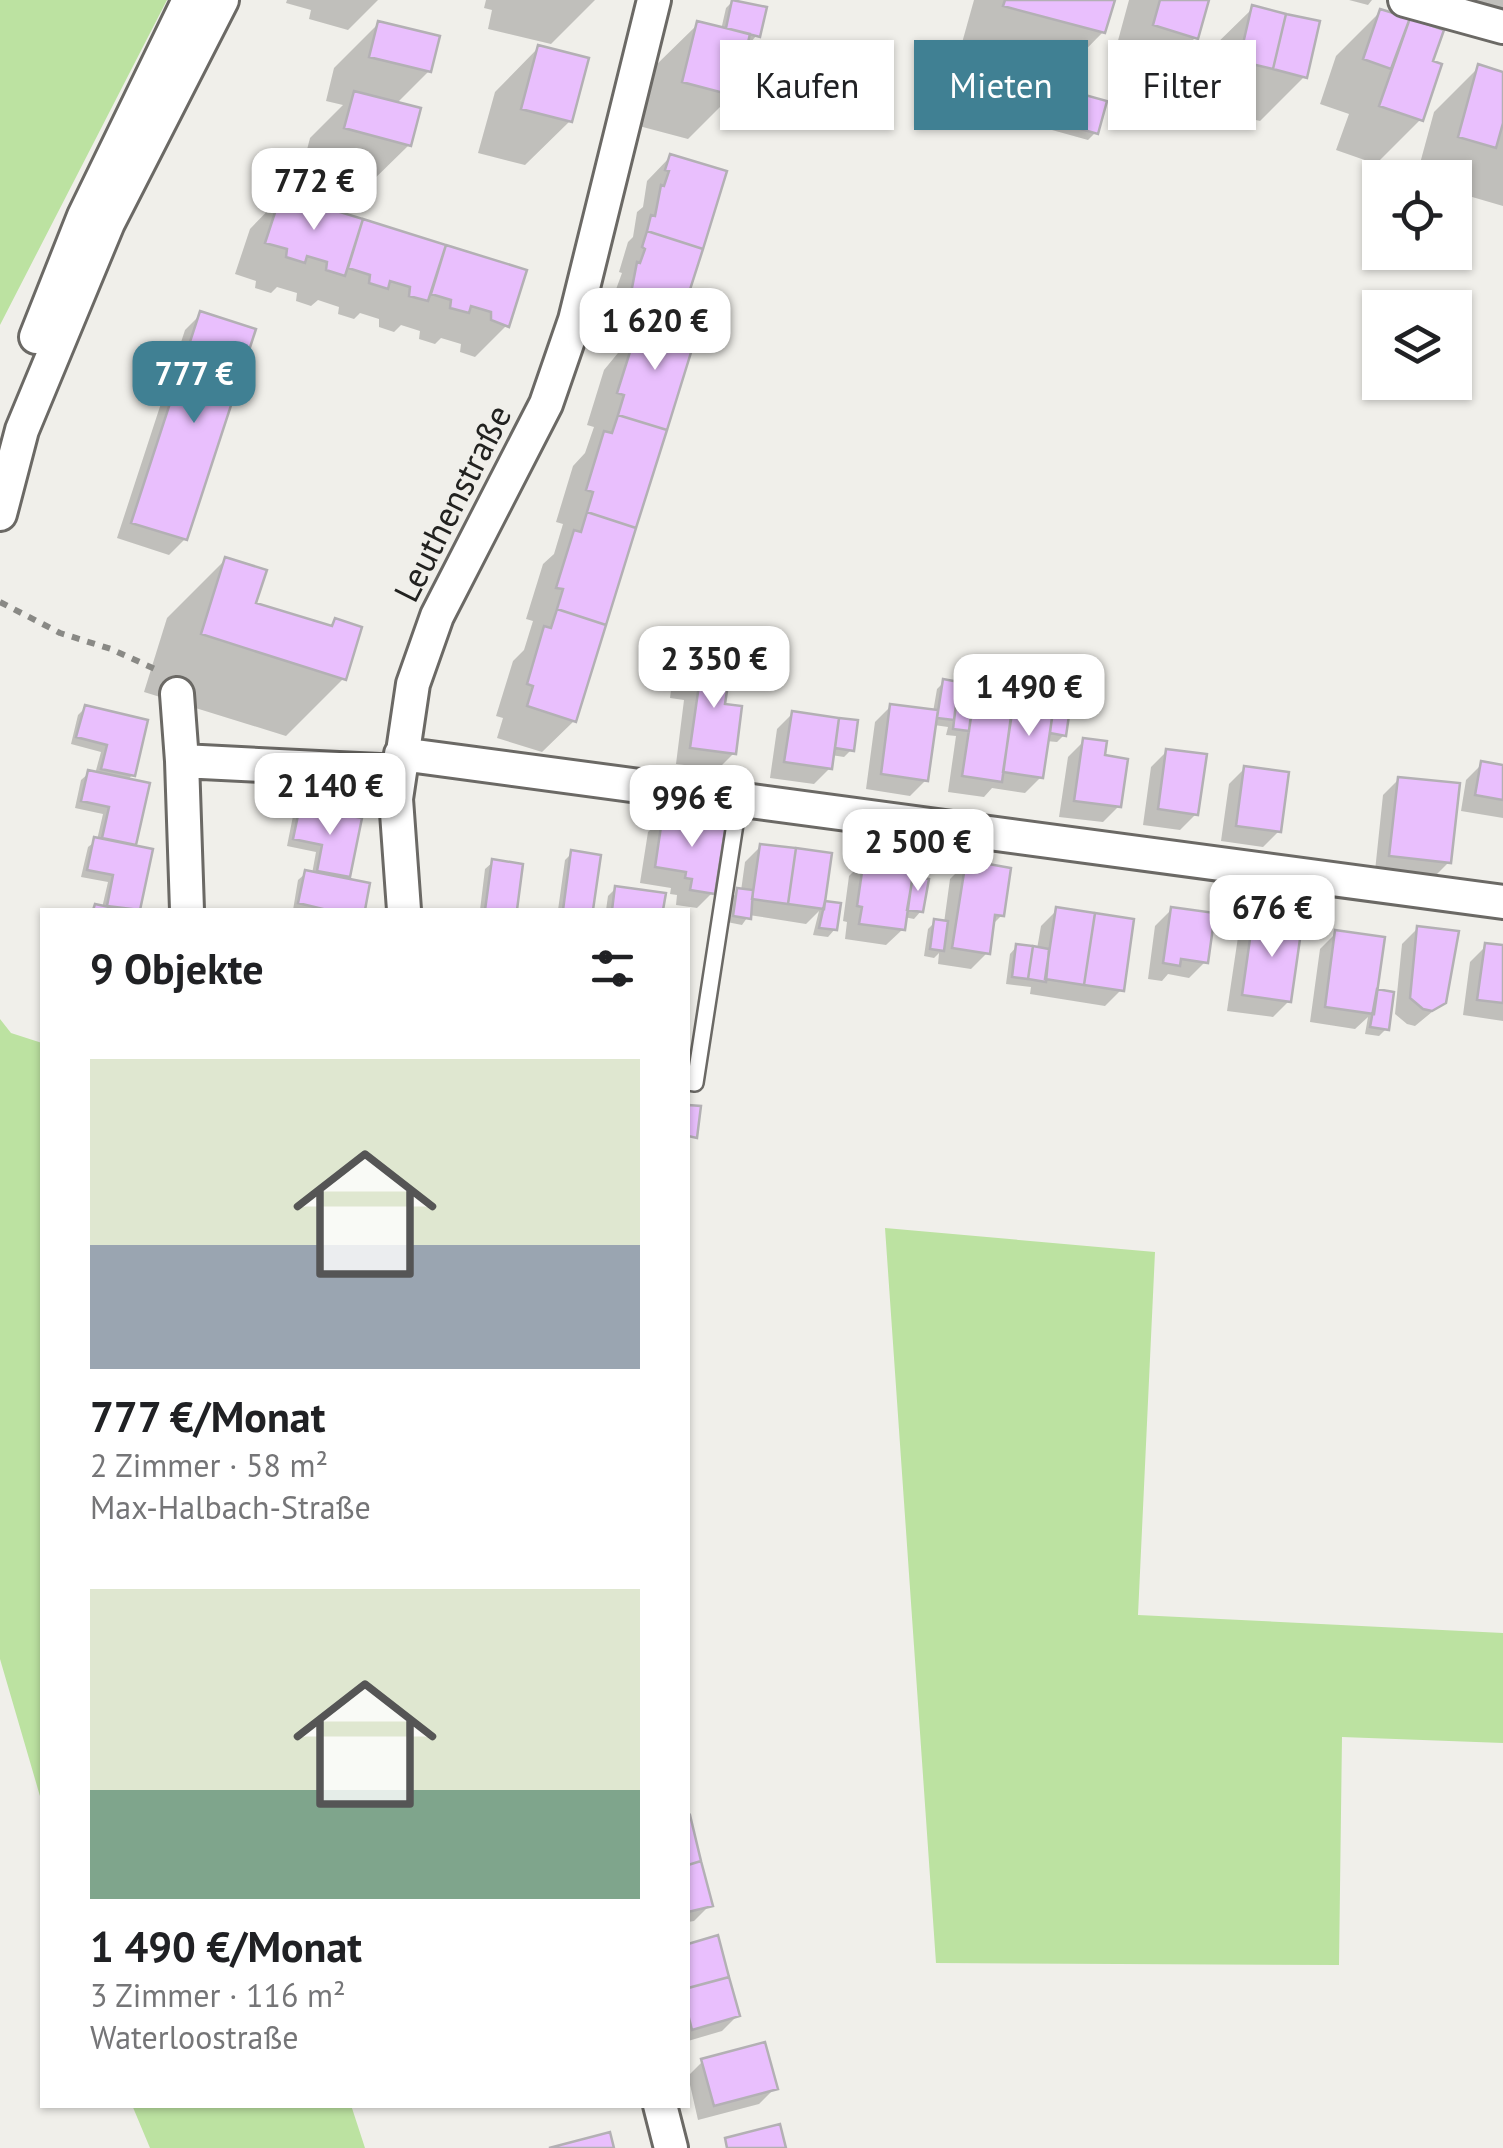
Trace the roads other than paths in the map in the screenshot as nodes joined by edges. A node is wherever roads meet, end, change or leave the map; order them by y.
1 (189, 0) edge
2 (222, 0) edge
3 (654, 0) edge
4 (1405, 0) edge
5 (1503, 27) edge
6 (0, 429) edge
7 (0, 514) edge
8 (177, 694) road end
9 (182, 762) junction
10 (400, 762) junction
11 (739, 798) junction
12 (1503, 902) edge
13 (187, 908) edge
14 (404, 908) edge
15 (690, 1082) edge
16 (661, 2108) edge
17 (671, 2148) edge

1 - 6 street
2 - 7 street
3 - 10 street, Leuthenstraße
4 - 5 street
8 - 9 street
9 - 10 street
9 - 13 street
10 - 11 street
10 - 14 street, Leuthenstraße
11 - 12 street
11 - 15 lane
16 - 17 street

